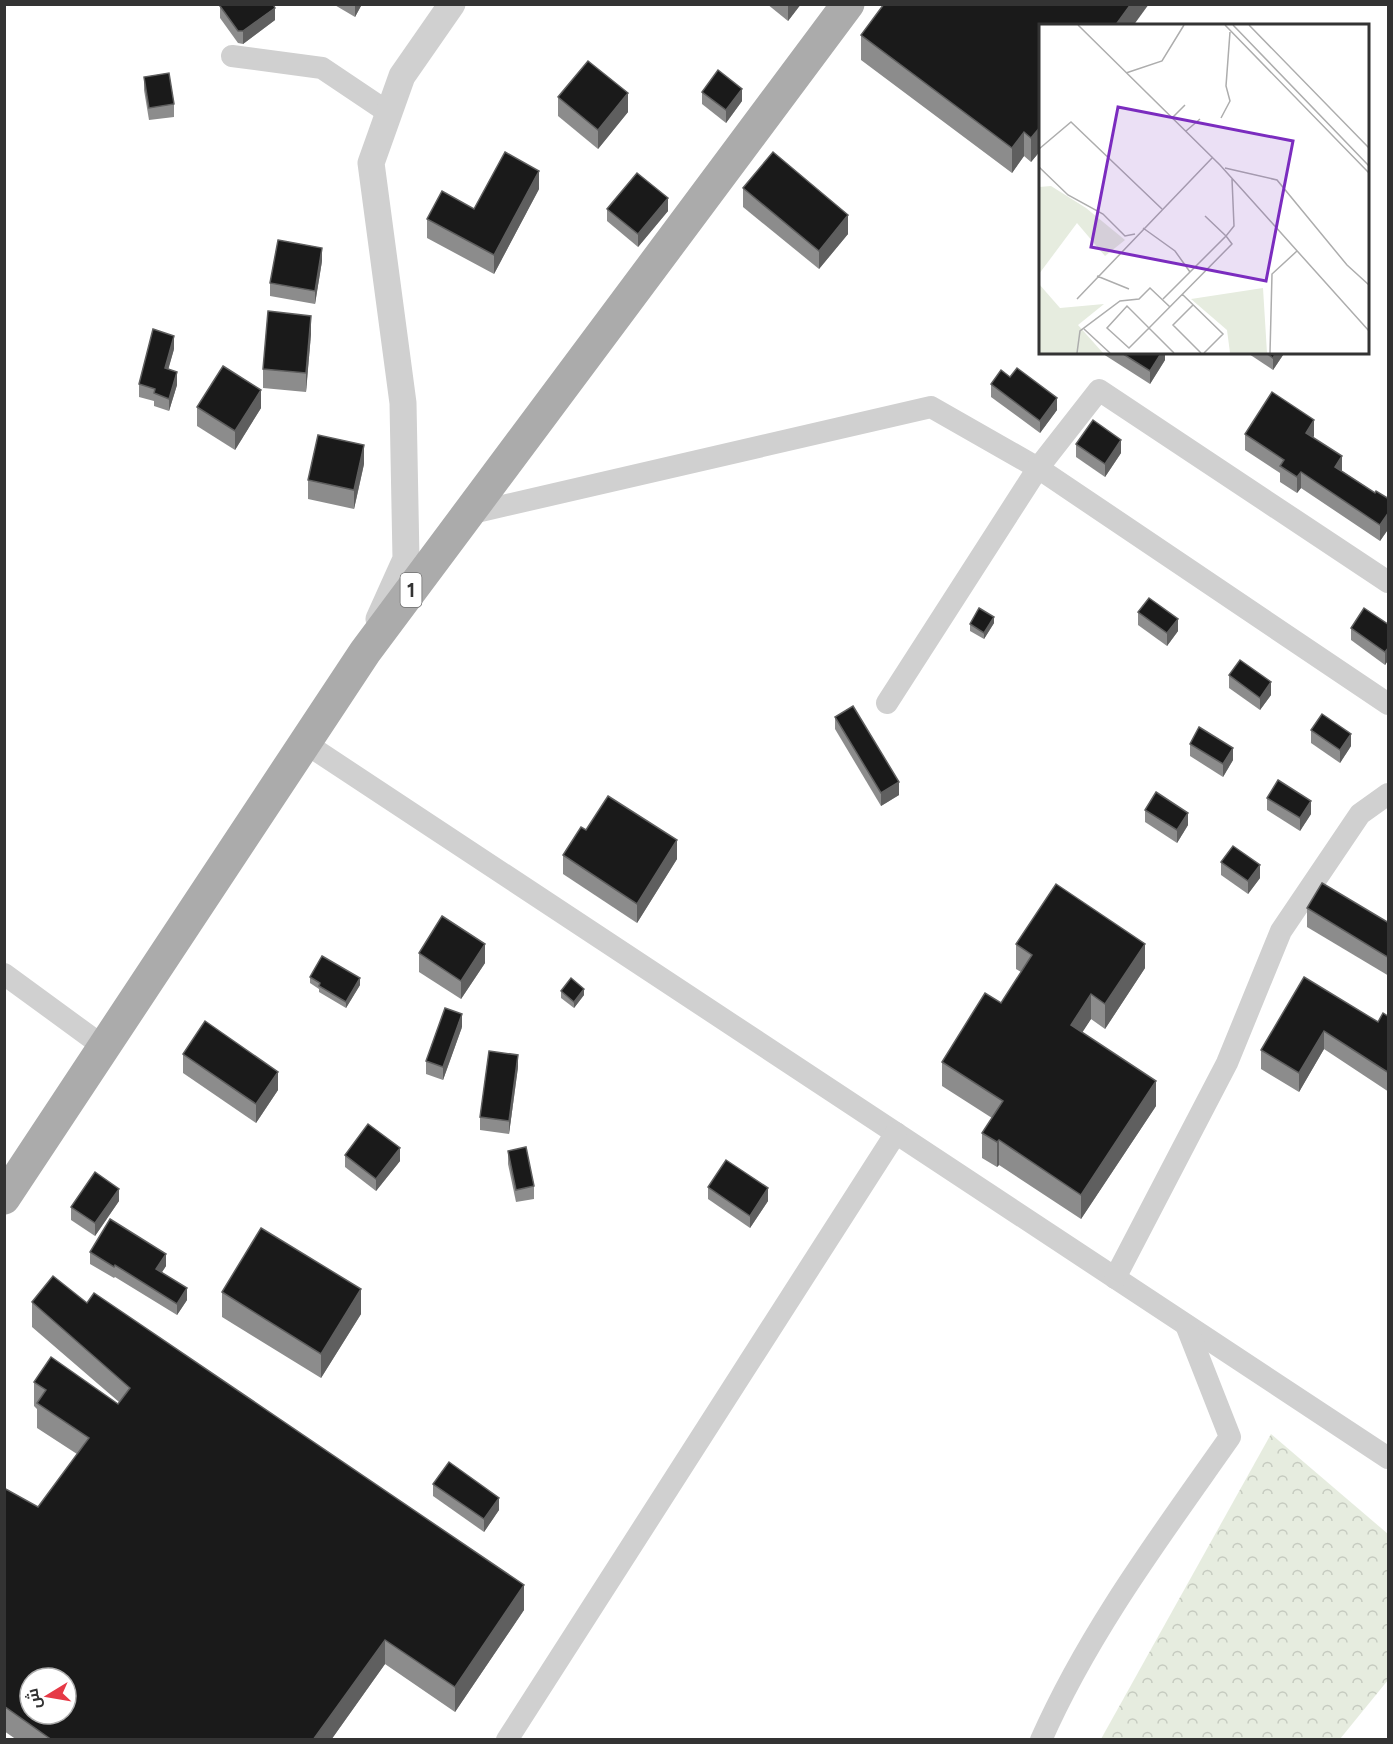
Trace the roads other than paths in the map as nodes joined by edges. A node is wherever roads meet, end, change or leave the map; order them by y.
1 (452, 4) edge
2 (848, 4) edge
3 (232, 56) dead end
4 (389, 113) junction
5 (1038, 468) junction
6 (468, 514) junction
7 (1389, 582) edge
8 (365, 652) junction
9 (887, 703) dead end
10 (1389, 704) edge
11 (305, 743) junction
12 (1389, 794) edge
13 (4, 974) edge
14 (104, 1047) junction
15 (896, 1133) junction
16 (4, 1198) edge
17 (1115, 1278) junction
18 (1186, 1325) junction
19 (1389, 1458) edge
20 (507, 1740) edge
21 (1041, 1740) edge

1 - 4 street
2 - 6 main road, 1
3 - 4 street
4 - 8 street
5 - 6 street
5 - 7 street
5 - 9 street
5 - 10 street
6 - 8 main road, 1
8 - 11 main road, 1
11 - 14 main road, 1
11 - 15 street
12 - 17 street
13 - 14 street
14 - 16 main road, 1
15 - 17 street
15 - 20 street
17 - 18 street
18 - 19 street
18 - 21 street

